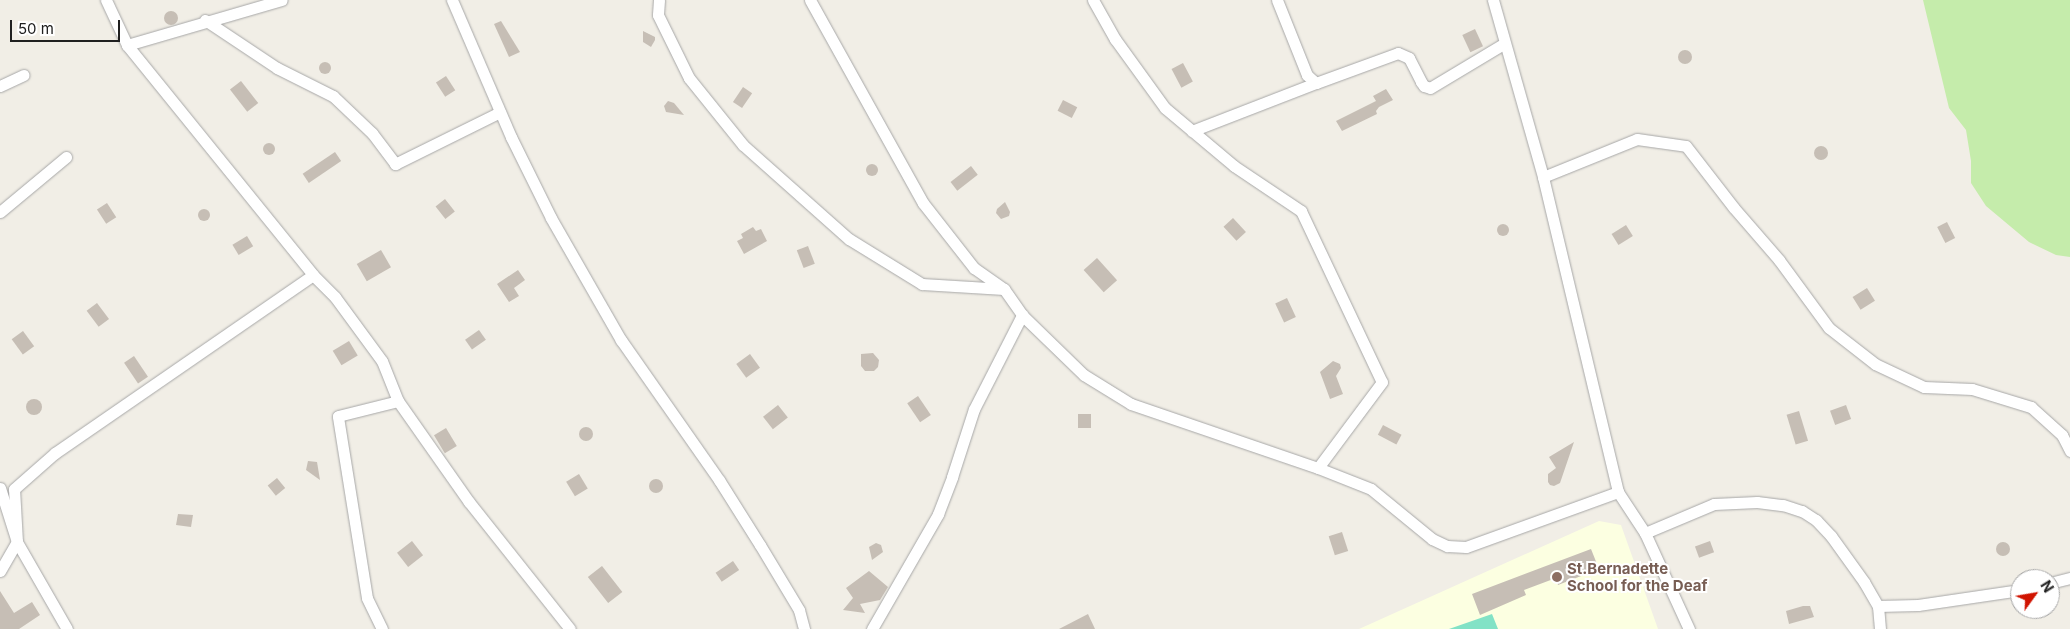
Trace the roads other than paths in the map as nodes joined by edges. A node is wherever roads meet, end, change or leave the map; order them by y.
1 (106, 0) edge
2 (282, 0) edge
3 (452, 0) edge
4 (659, 0) edge
5 (810, 0) edge
6 (1093, 0) edge
7 (1277, 0) edge
8 (1493, 0) edge
9 (206, 20) junction
10 (1505, 43) junction
11 (127, 45) junction
12 (24, 75) dead end
13 (1316, 83) junction
14 (0, 86) edge
15 (500, 112) junction
16 (1192, 131) junction
17 (66, 157) dead end
18 (1543, 177) junction
19 (0, 212) edge
20 (313, 275) junction
21 (1004, 289) junction
22 (1022, 315) junction
23 (398, 401) junction
24 (2070, 451) edge
25 (1318, 468) junction
26 (0, 488) edge
27 (1618, 492) junction
28 (1645, 533) junction
29 (17, 542) junction
30 (0, 571) edge
31 (2010, 591) edge
32 (1878, 606) junction
33 (68, 629) edge
34 (382, 629) edge
35 (570, 629) edge
36 (804, 629) edge
37 (872, 629) edge
38 (1689, 629) edge
39 (1880, 629) edge

1 - 11 street
2 - 9 street
3 - 15 street
4 - 21 street
5 - 21 street
6 - 16 street
7 - 13 street
8 - 10 street
9 - 11 street
9 - 15 street
10 - 13 street
10 - 18 street
11 - 20 street
12 - 14 street
13 - 16 street
15 - 36 street
16 - 25 street
17 - 19 street
18 - 24 street
18 - 27 street
20 - 23 street
20 - 29 street
21 - 22 street
22 - 25 street
22 - 37 street
23 - 34 street
23 - 35 street
25 - 27 street
26 - 29 street
27 - 28 street
28 - 32 street
28 - 38 street
29 - 30 street
29 - 33 street
31 - 32 street
32 - 39 street

